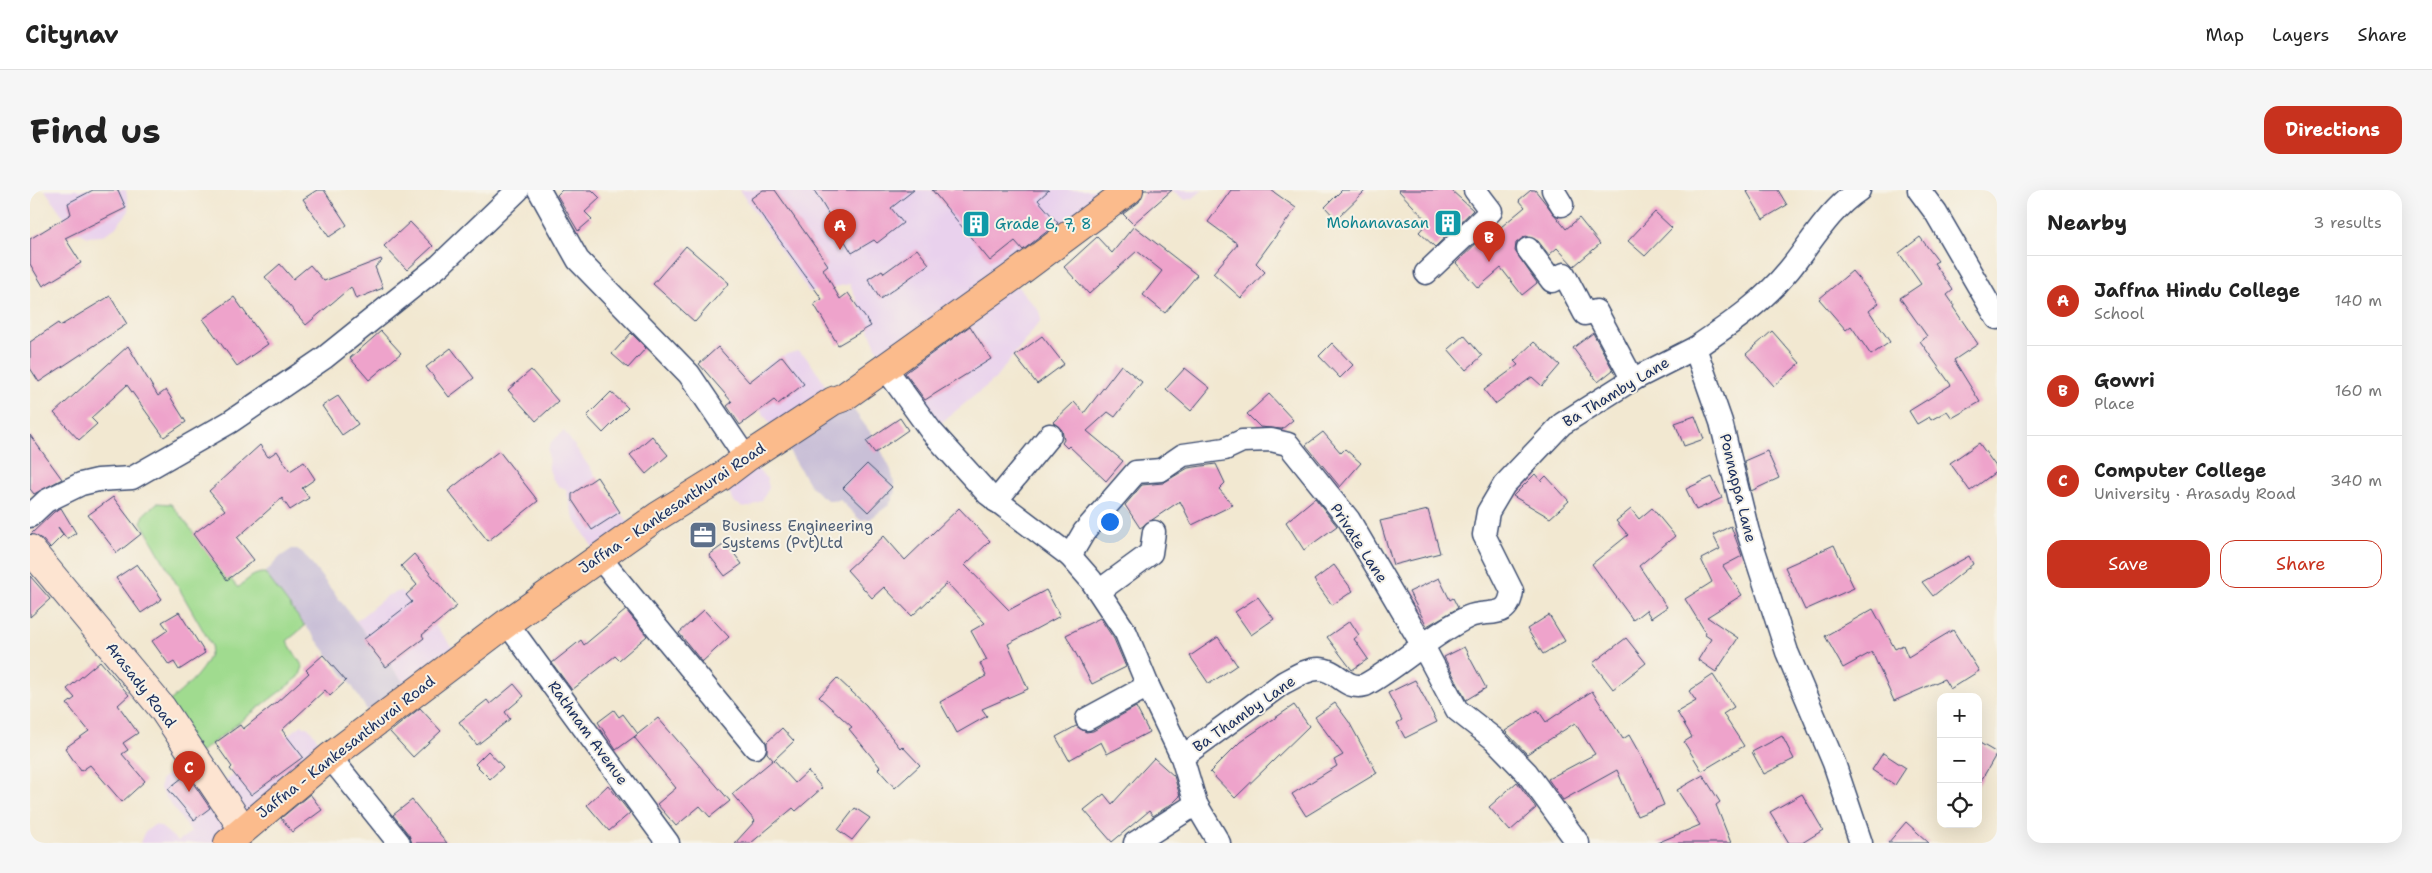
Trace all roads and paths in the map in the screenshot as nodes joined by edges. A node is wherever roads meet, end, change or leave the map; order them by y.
1 (518, 190) edge
2 (539, 190) edge
3 (1129, 190) edge
4 (1475, 190) edge
5 (1859, 190) edge
6 (1919, 190) edge
7 (1528, 250) dead end
8 (1426, 273) dead end
9 (1997, 318) edge
10 (1695, 348) junction
11 (884, 366) junction
12 (1633, 380) junction
13 (1050, 435) dead end
14 (746, 458) junction
15 (996, 500) junction
16 (30, 516) edge
17 (1154, 532) dead end
18 (30, 549) edge
19 (1070, 556) junction
20 (599, 557) junction
21 (1099, 592) junction
22 (507, 623) junction
23 (1423, 646) junction
24 (1148, 686) junction
25 (1087, 719) dead end
26 (755, 747) dead end
27 (330, 757) junction
28 (1182, 757) junction
29 (1196, 804) junction
30 (235, 836) edge
31 (399, 843) edge
32 (668, 843) edge
33 (1136, 843) edge
34 (1219, 843) edge
35 (1578, 843) edge
36 (1861, 843) edge

1 - 16 street
2 - 14 street
3 - 11 main road, Jaffna - Kankesanthurai Road
4 - 8 street
5 - 10 street
6 - 9 street
7 - 12 street
10 - 12 street, Ba Thamby Lane
10 - 36 street, Ponnappa Lane
11 - 14 main road, Jaffna - Kankesanthurai Road
11 - 15 street
12 - 23 street, Ba Thamby Lane
13 - 15 street
14 - 20 main road, Jaffna - Kankesanthurai Road
15 - 19 street
17 - 21 street
18 - 30 main road, Arasady Road
19 - 21 street
19 - 23 street, Private Lane
20 - 22 main road, Jaffna - Kankesanthurai Road
20 - 26 street
21 - 24 street
22 - 27 main road, Jaffna - Kankesanthurai Road
22 - 32 street, Rathnam Avenue
23 - 28 street, Ba Thamby Lane
23 - 35 street, Private Lane
24 - 25 street
24 - 28 street
27 - 30 main road, Jaffna - Kankesanthurai Road
27 - 31 street
28 - 29 street
29 - 33 street
29 - 34 street

